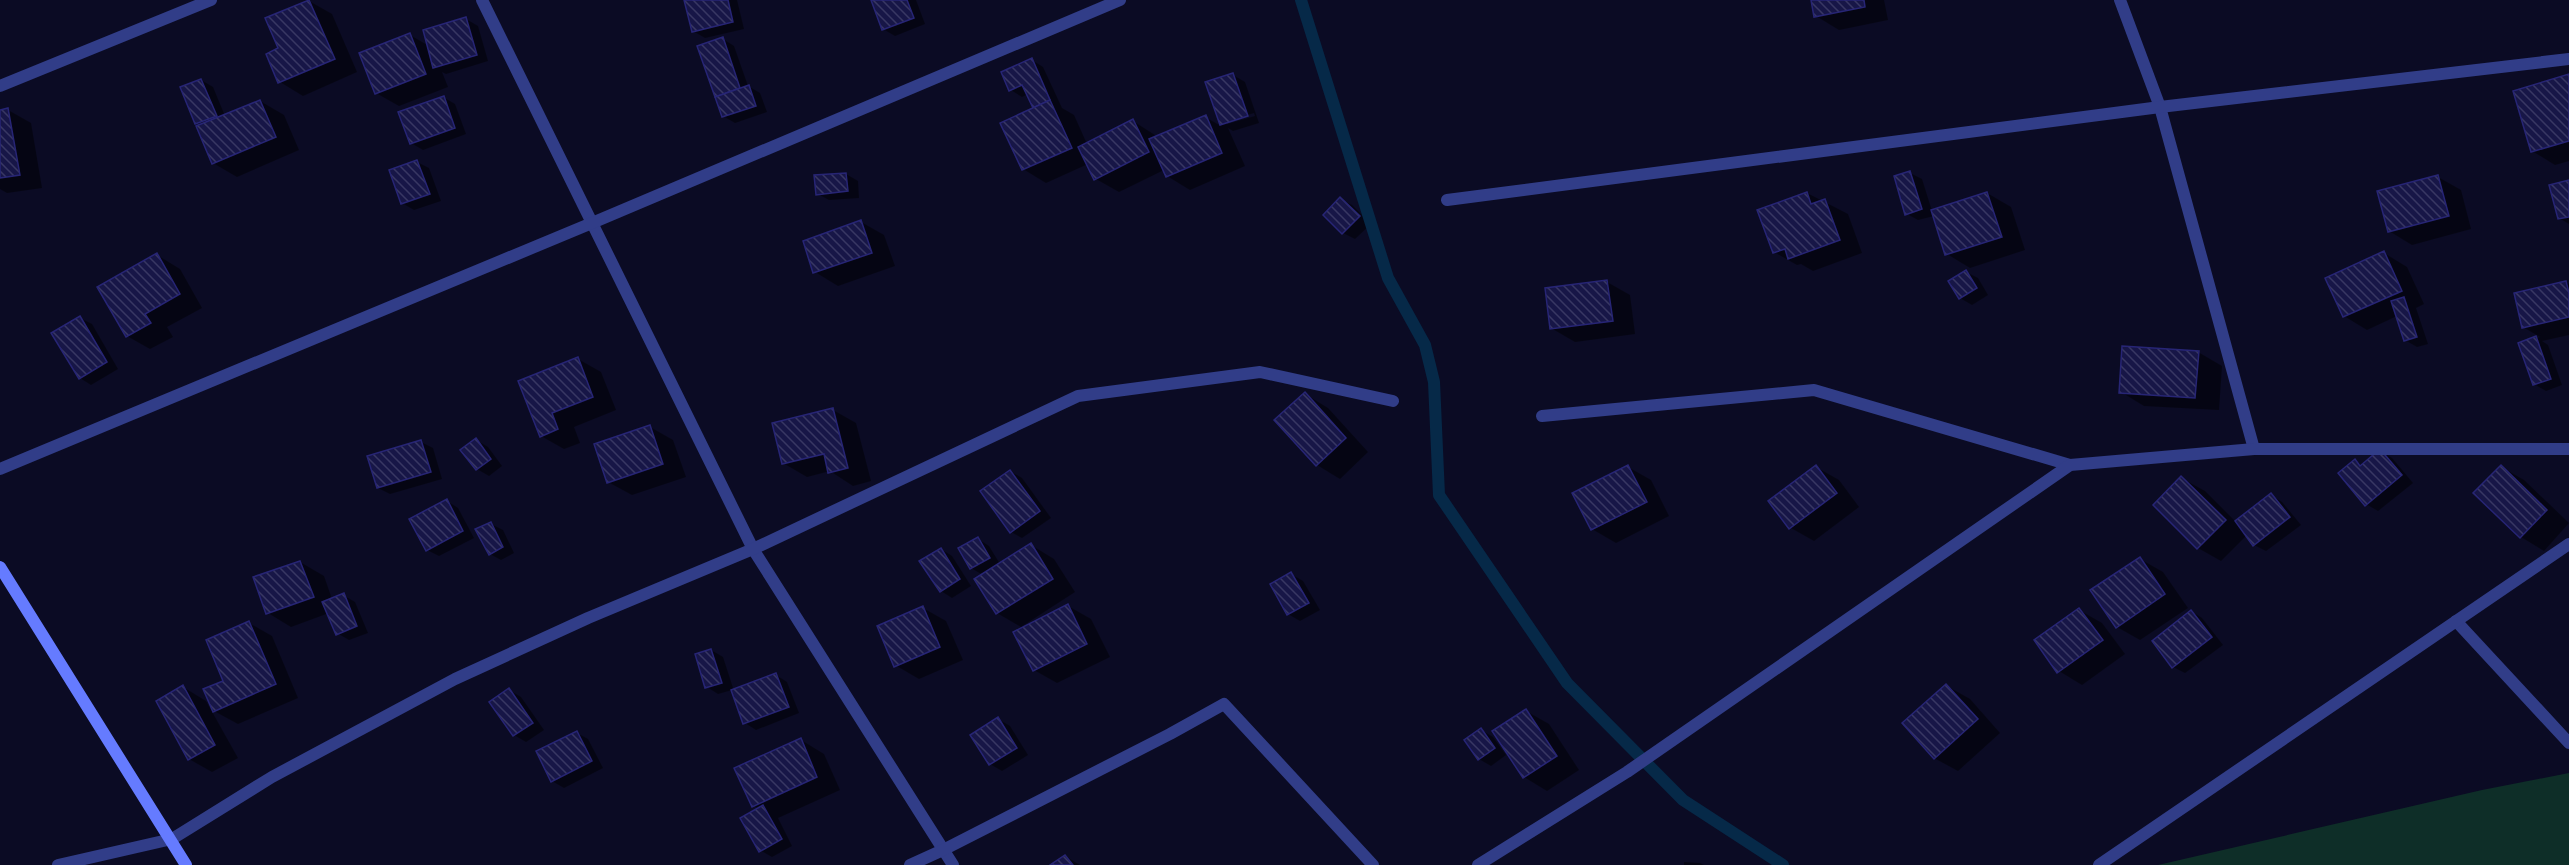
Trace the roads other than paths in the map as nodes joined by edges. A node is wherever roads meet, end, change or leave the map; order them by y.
1 (211, 0) edge
2 (482, 0) edge
3 (1120, 0) edge
4 (2120, 0) edge
5 (2569, 59) edge
6 (0, 86) edge
7 (2160, 107) junction
8 (1447, 200) dead end
9 (592, 223) junction
10 (1393, 401) dead end
11 (1542, 416) dead end
12 (2254, 449) junction
13 (2569, 449) edge
14 (2070, 465) junction
15 (0, 469) edge
16 (2569, 544) edge
17 (753, 549) junction
18 (0, 567) edge
19 (2456, 621) junction
20 (2569, 743) edge
21 (172, 839) junction
22 (943, 850) junction
23 (58, 865) edge
24 (186, 865) edge
25 (910, 865) edge
26 (953, 865) edge
27 (1372, 865) edge
28 (1478, 865) edge
29 (2099, 865) edge

1 - 6 street
2 - 9 street
3 - 9 street
4 - 7 street
5 - 7 street
7 - 8 street
7 - 12 street
9 - 15 street
9 - 17 street
10 - 17 street
11 - 14 street
12 - 13 street
12 - 14 street
14 - 28 street
16 - 19 street
17 - 21 street
17 - 22 street
18 - 21 street
19 - 20 street
19 - 29 street
21 - 23 street
21 - 24 street
22 - 25 street
22 - 26 street
22 - 27 street

